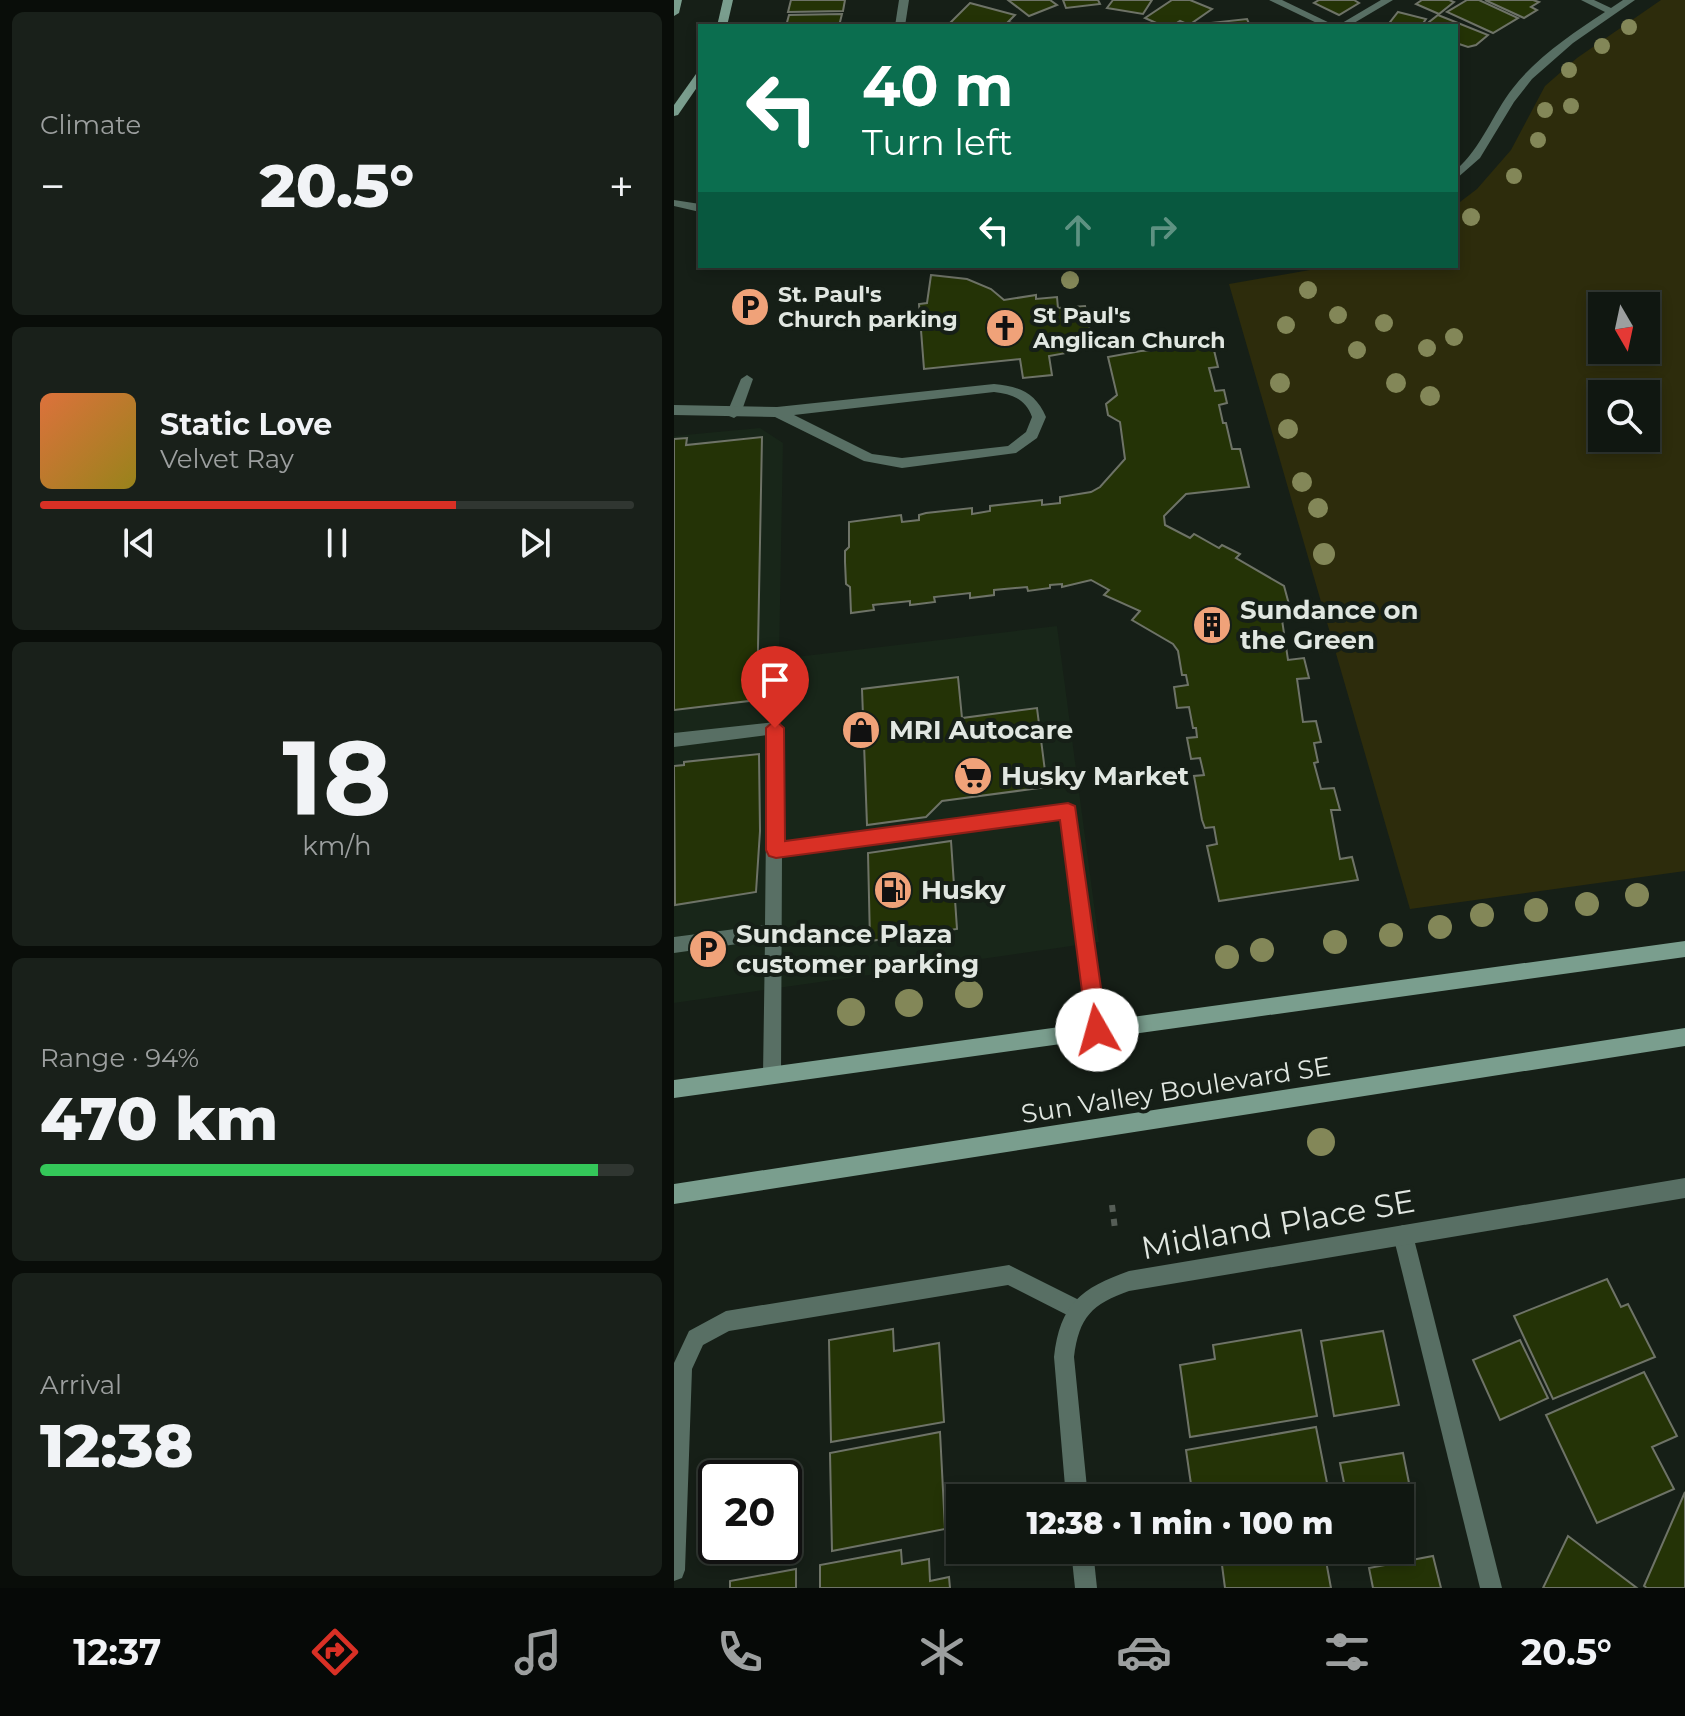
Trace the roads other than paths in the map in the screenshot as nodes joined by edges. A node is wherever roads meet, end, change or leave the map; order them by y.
1 (677, 0) edge
2 (728, 0) edge
3 (904, 0) edge
4 (1274, 0) edge
5 (1388, 0) edge
6 (1586, 0) edge
7 (1630, 0) edge
8 (1613, 12) junction
9 (674, 13) edge
10 (722, 24) edge
11 (900, 24) edge
12 (1327, 24) edge
13 (1346, 24) edge
14 (698, 79) edge
15 (674, 113) edge
16 (1458, 174) edge
17 (674, 203) edge
18 (698, 208) edge
19 (747, 379) dead end
20 (674, 410) edge
21 (777, 412) junction
22 (734, 413) junction
23 (674, 740) edge
24 (776, 850) junction
25 (775, 931) junction
26 (674, 945) edge
27 (1685, 949) edge
28 (1097, 1030) junction
29 (1685, 1037) edge
30 (772, 1075) junction
31 (674, 1089) edge
32 (1685, 1188) edge
33 (674, 1194) edge
34 (1403, 1235) junction
35 (1078, 1310) junction
36 (1076, 1484) edge
37 (1083, 1564) edge
38 (674, 1570) edge
39 (1086, 1588) edge
40 (1491, 1588) edge

1 - 9 main road
2 - 10 main road
3 - 11 street
4 - 12 street
5 - 13 street
6 - 8 street
7 - 8 street
8 - 16 street
14 - 15 main road
17 - 18 street
19 - 22 street
20 - 22 street
21 - 21 street
21 - 22 street
23 - 24 street
24 - 25 street
24 - 28 street
25 - 26 street
25 - 30 street
27 - 28 main road
28 - 30 main road
29 - 33 main road, Sun Valley Boulevard SE
30 - 31 main road
32 - 34 street, Midland Place SE
34 - 35 street, Midland Place SE
34 - 40 street
35 - 36 street
35 - 38 street
37 - 39 street

